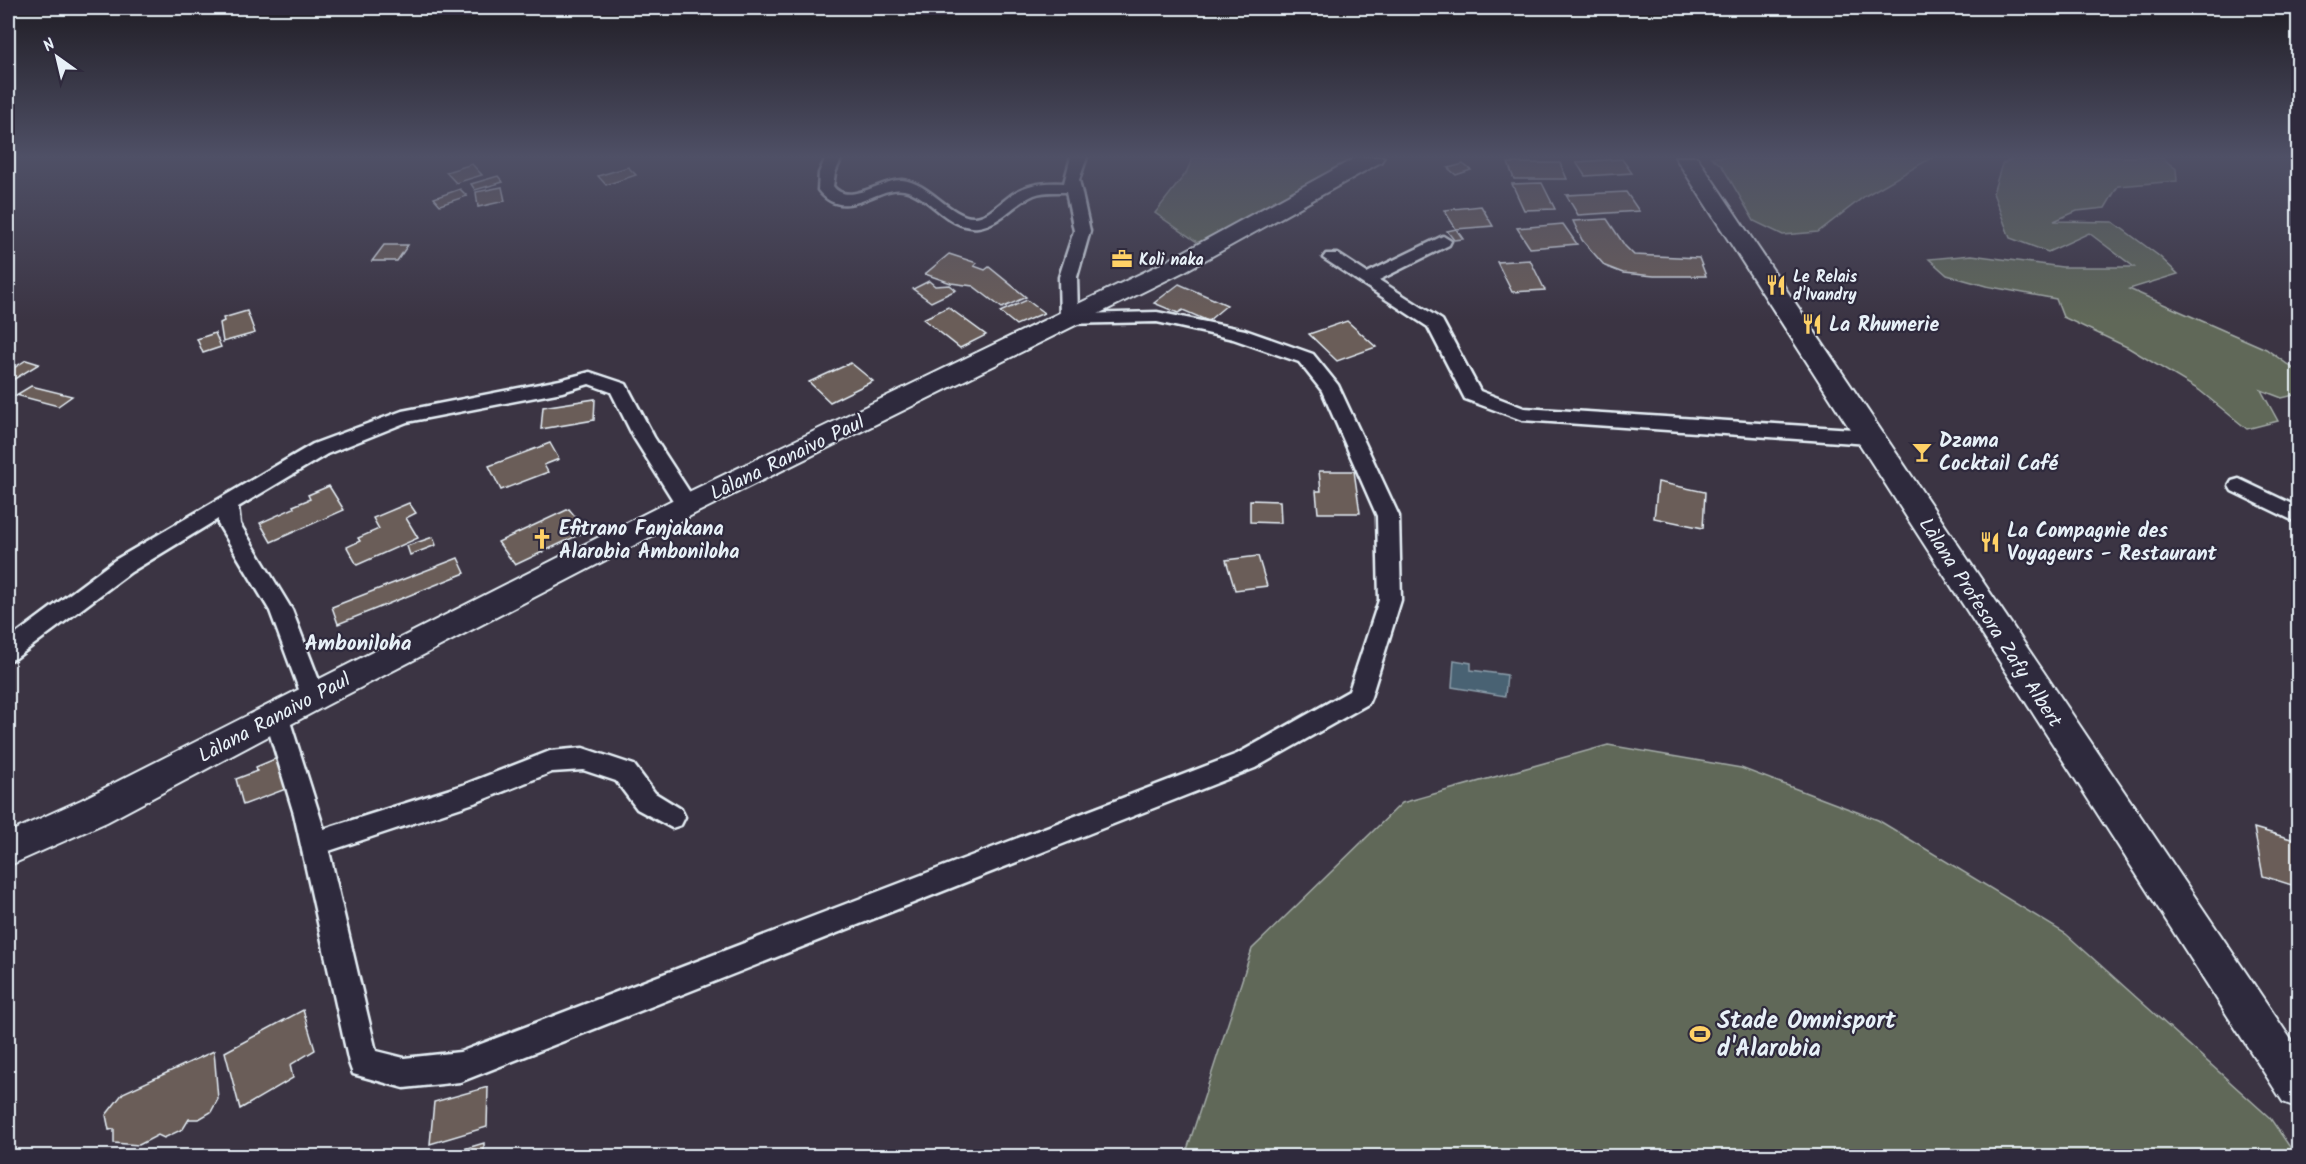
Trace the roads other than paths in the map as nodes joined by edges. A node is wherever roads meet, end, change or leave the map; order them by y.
1 (949, 211) edge
2 (1001, 211) edge
3 (1078, 211) edge
4 (1276, 211) edge
5 (1722, 211) edge
6 (1443, 241) dead end
7 (1332, 258) dead end
8 (1367, 280) junction
9 (1070, 320) junction
10 (1869, 437) junction
11 (2239, 486) dead end
12 (687, 505) junction
13 (228, 514) junction
14 (2298, 516) edge
15 (8, 652) edge
16 (313, 696) junction
17 (276, 715) junction
18 (672, 817) dead end
19 (313, 844) junction
20 (8, 849) edge
21 (2298, 1087) edge

1 - 2 street
3 - 9 street
4 - 9 street, Làlana Ranaivo Paul
5 - 10 street, Làlana Profesora Zafy Albert
6 - 8 street
7 - 8 street
8 - 10 street
9 - 12 street, Làlana Ranaivo Paul
9 - 19 street
10 - 21 street, Làlana Profesora Zafy Albert
11 - 14 street
12 - 13 street
12 - 16 street, Làlana Ranaivo Paul
13 - 15 street
13 - 16 street
16 - 17 street, Làlana Ranaivo Paul
17 - 19 street
17 - 20 street, Làlana Ranaivo Paul
18 - 19 street

